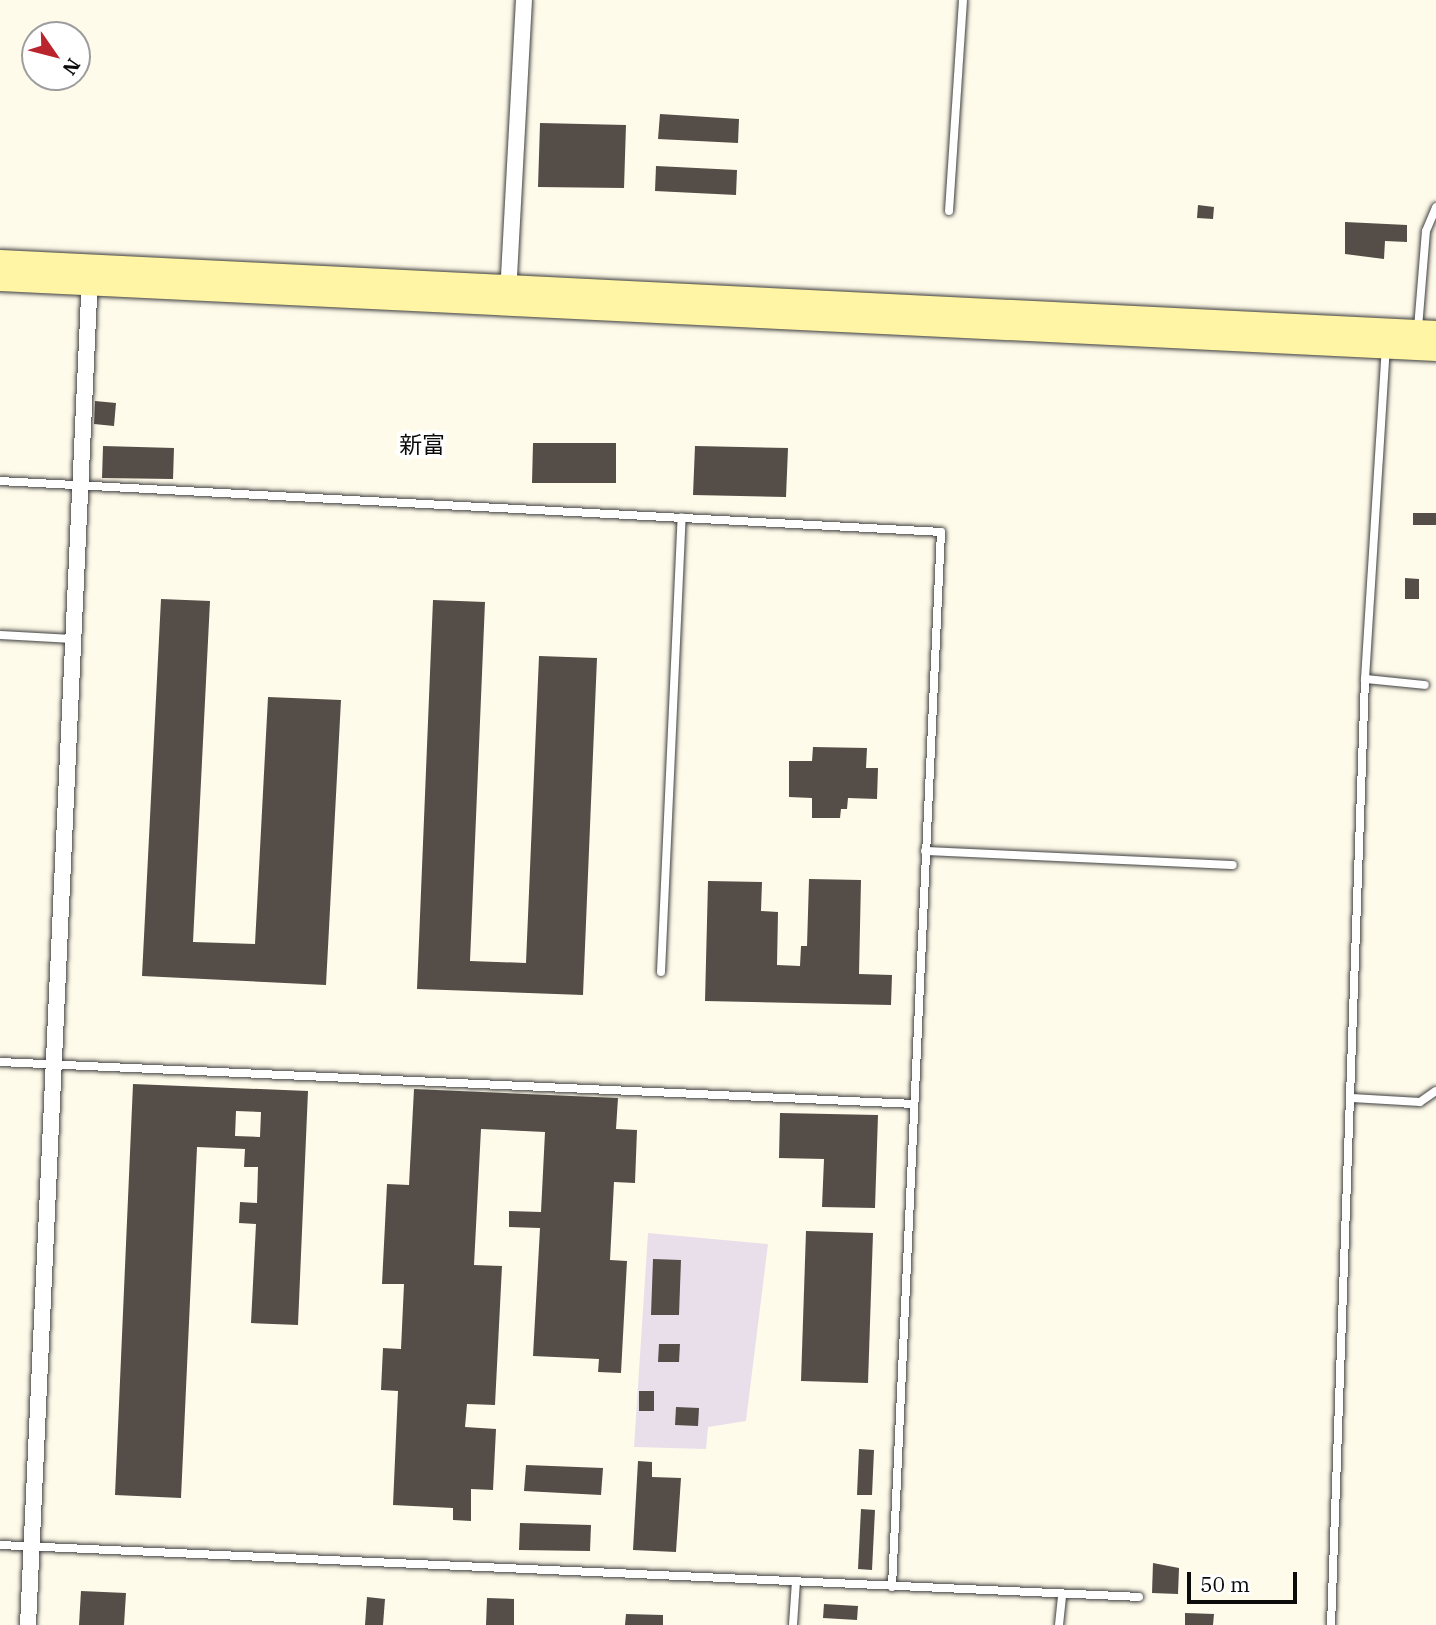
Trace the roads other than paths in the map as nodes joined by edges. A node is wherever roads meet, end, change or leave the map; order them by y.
1 (524, 0) edge
2 (963, 0) edge
3 (1436, 207) edge
4 (949, 211) dead end
5 (0, 261) edge
6 (90, 274) junction
7 (0, 279) edge
8 (508, 295) junction
9 (1386, 338) junction
10 (1427, 340) edge
11 (0, 481) edge
12 (80, 485) junction
13 (682, 517) junction
14 (0, 635) edge
15 (73, 639) junction
16 (1365, 679) junction
17 (1425, 685) dead end
18 (925, 850) junction
19 (1233, 865) dead end
20 (661, 972) dead end
21 (0, 1062) edge
22 (54, 1063) junction
23 (1436, 1091) edge
24 (1352, 1098) junction
25 (913, 1104) junction
26 (0, 1545) edge
27 (32, 1547) junction
28 (796, 1581) junction
29 (892, 1587) junction
30 (1062, 1594) junction
31 (1139, 1597) dead end
32 (28, 1625) edge
33 (793, 1625) edge
34 (1059, 1625) edge
35 (1331, 1625) edge

1 - 8 street
2 - 4 lane
3 - 10 lane
5 - 6 street
6 - 7 street
6 - 8 street
6 - 12 street
8 - 9 street
9 - 10 street
9 - 16 lane
11 - 12 lane
12 - 13 lane
12 - 15 street
13 - 18 lane
13 - 20 lane
14 - 15 lane
15 - 22 street
16 - 17 lane
16 - 24 lane
18 - 19 lane
18 - 25 lane
21 - 22 lane
22 - 25 lane
22 - 27 street
23 - 24 lane
24 - 35 lane
25 - 29 lane
26 - 27 lane
27 - 28 lane
27 - 32 street
28 - 29 lane
28 - 33 lane
29 - 30 lane
30 - 31 lane
30 - 34 lane

